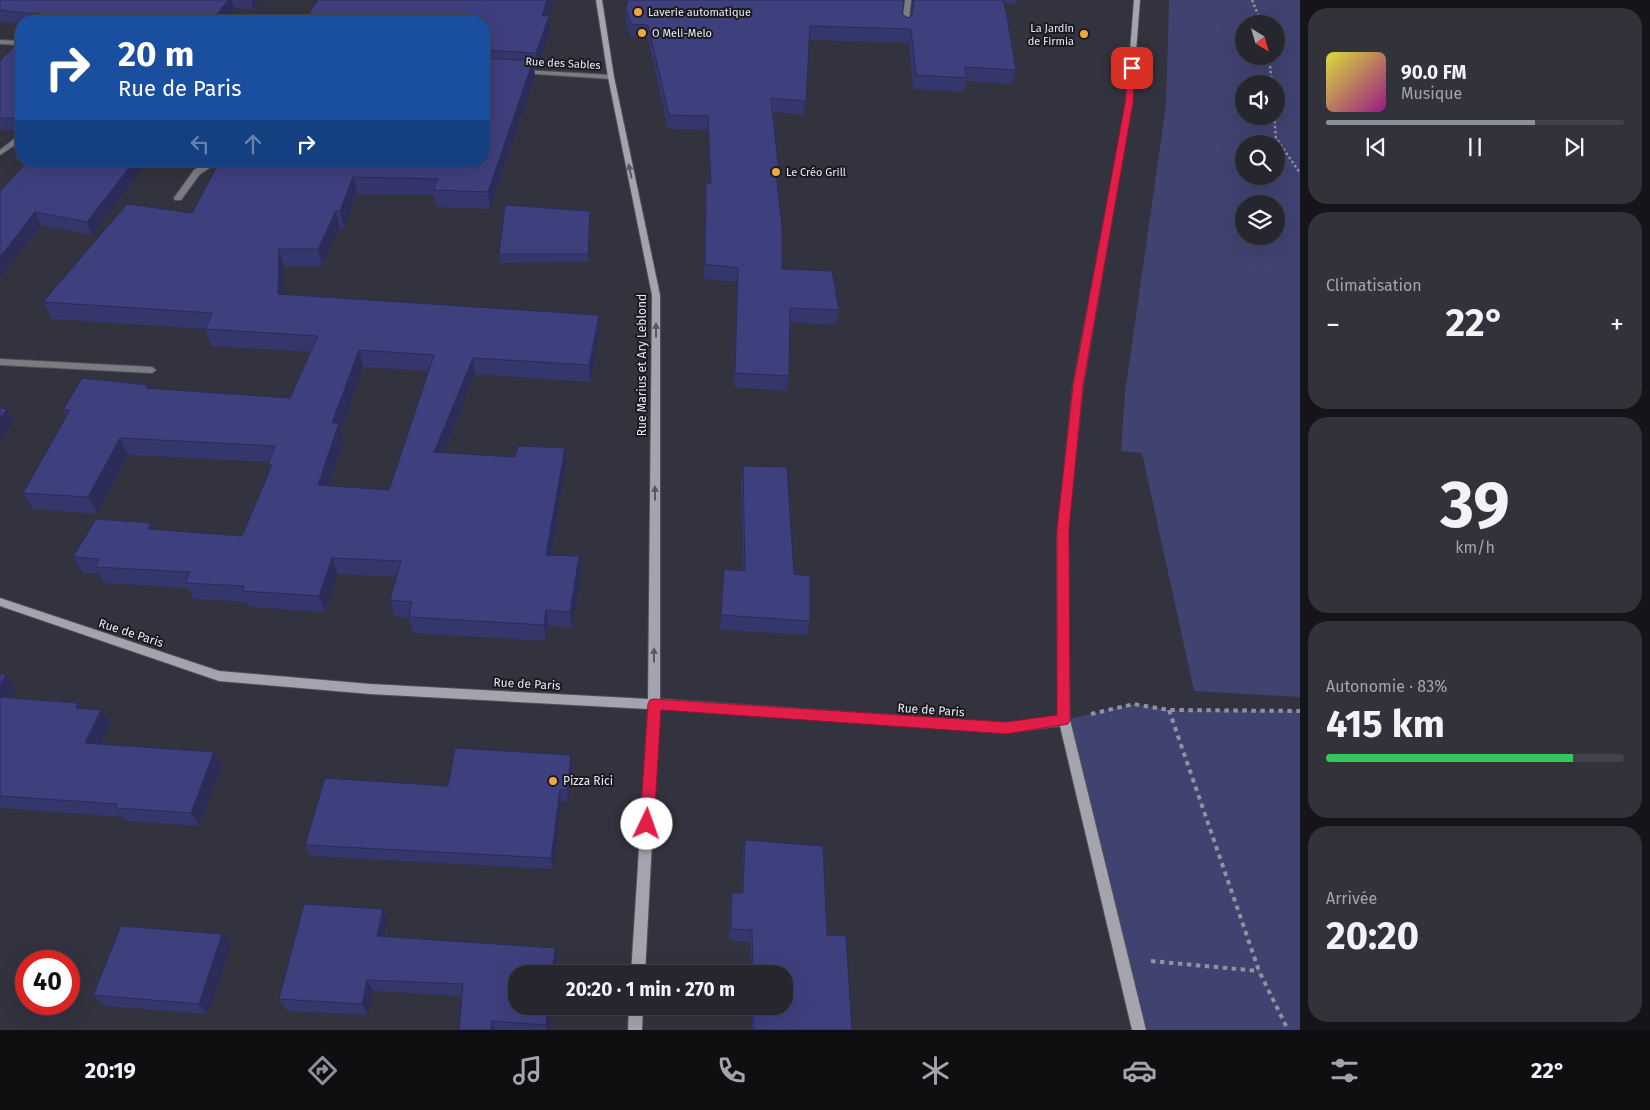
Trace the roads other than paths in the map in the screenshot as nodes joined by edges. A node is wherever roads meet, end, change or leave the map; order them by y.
1 (599, 0) edge
2 (908, 0) edge
3 (1137, 0) edge
4 (905, 28) edge
5 (0, 42) edge
6 (15, 43) edge
7 (513, 71) edge
8 (611, 77) junction
9 (15, 142) edge
10 (0, 153) edge
11 (206, 167) edge
12 (178, 198) dead end
13 (0, 362) edge
14 (152, 370) dead end
15 (0, 602) edge
16 (654, 704) junction
17 (1064, 720) junction
18 (639, 965) edge
19 (636, 1015) edge
20 (635, 1030) edge
21 (1139, 1030) edge

1 - 8 street, Rue Marius et Ary Leblond
2 - 4 street
3 - 17 street
5 - 6 street
7 - 8 street, Rue des Sables
16 -> 8 street, Rue Marius et Ary Leblond
9 - 10 street
11 - 12 street
13 - 14 street
15 - 16 street, Rue de Paris
16 - 17 street, Rue de Paris
16 - 18 street, Rue Marius et Ary Leblond
17 - 21 street
19 - 20 street

